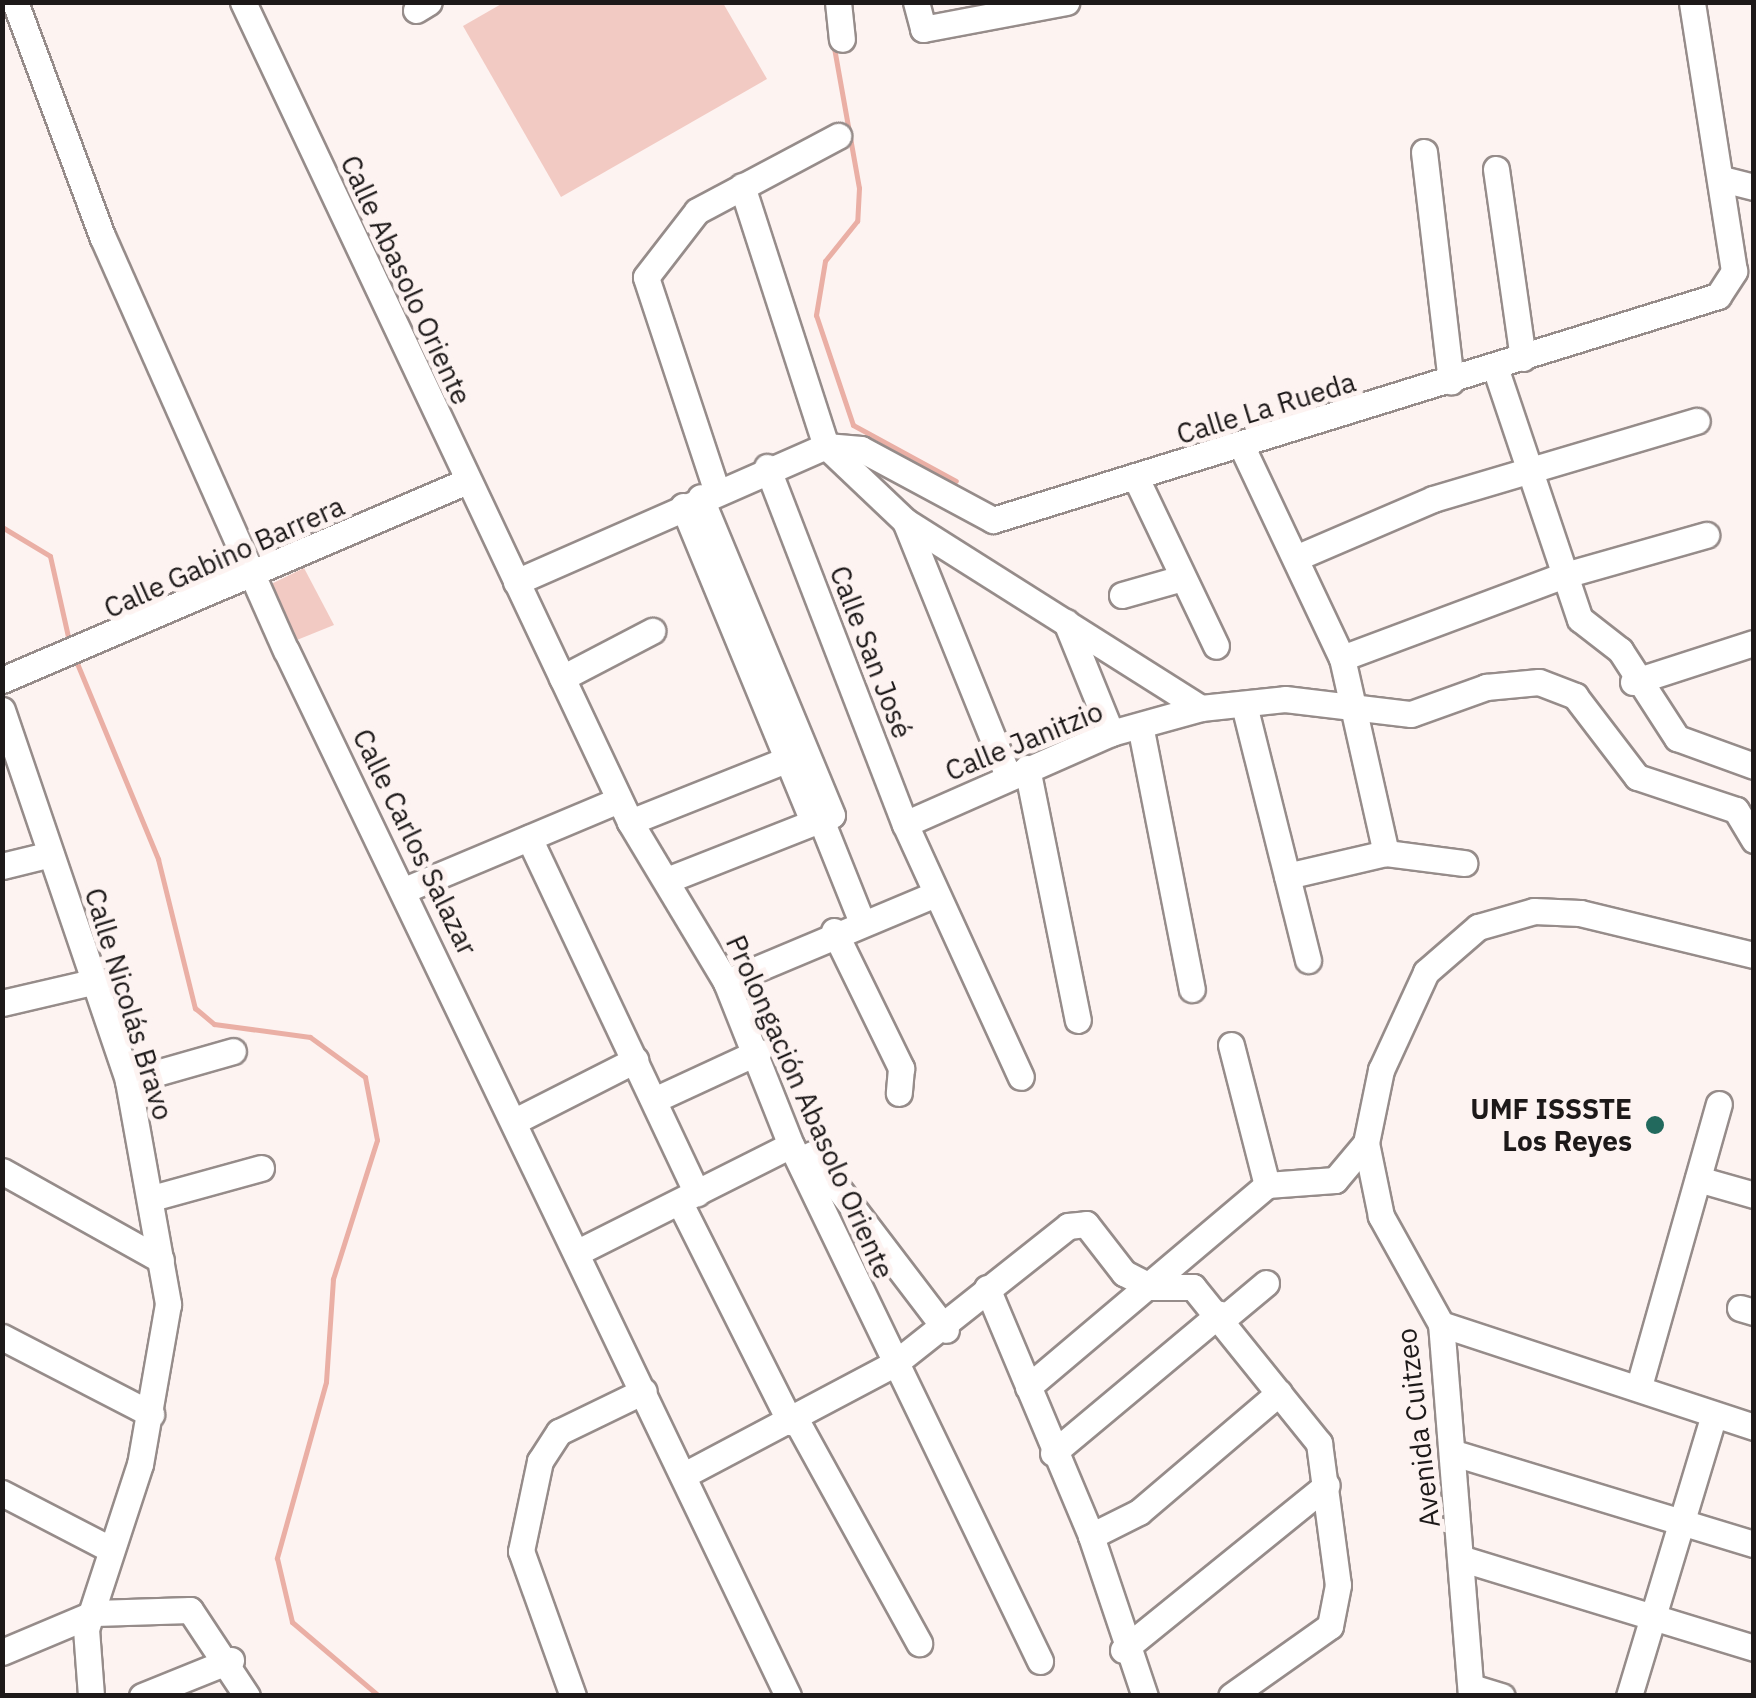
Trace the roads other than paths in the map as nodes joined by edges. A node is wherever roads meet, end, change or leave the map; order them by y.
1 (16, 2) edge
2 (244, 2) edge
3 (838, 2) edge
4 (916, 2) edge
5 (1066, 2) edge
6 (1692, 2) edge
7 (1019, 6) edge
8 (842, 39) dead end
9 (838, 136) dead end
10 (1424, 152) dead end
11 (1496, 169) dead end
12 (1722, 179) junction
13 (742, 186) junction
14 (1754, 187) edge
15 (1523, 358) junction
16 (1496, 367) junction
17 (1451, 382) junction
18 (1697, 420) dead end
19 (826, 446) junction
20 (1243, 449) junction
21 (767, 466) junction
22 (1529, 467) junction
23 (1135, 476) junction
24 (466, 482) junction
25 (700, 497) junction
26 (904, 521) junction
27 (1706, 536) dead end
28 (1298, 557) junction
29 (1560, 576) junction
30 (254, 578) junction
31 (1182, 578) junction
32 (516, 582) junction
33 (1122, 595) dead end
34 (1066, 622) junction
35 (652, 631) dead end
36 (1754, 643) edge
37 (1216, 646) dead end
38 (1342, 658) junction
39 (760, 666) junction
40 (562, 678) junction
41 (2, 680) edge
42 (1632, 682) junction
43 (1244, 705) junction
44 (1201, 708) junction
45 (2, 710) edge
46 (1358, 712) junction
47 (1140, 730) junction
48 (1111, 733) junction
49 (788, 760) junction
50 (1754, 766) edge
51 (1018, 772) junction
52 (625, 811) junction
53 (818, 823) junction
54 (905, 824) junction
55 (530, 838) junction
56 (1754, 840) edge
57 (1386, 853) junction
58 (51, 854) junction
59 (1464, 863) dead end
60 (2, 866) edge
61 (1287, 876) junction
62 (667, 880) junction
63 (407, 890) junction
64 (935, 894) junction
65 (861, 920) junction
66 (834, 931) junction
67 (1754, 956) edge
68 (1308, 960) dead end
69 (92, 982) junction
70 (726, 982) junction
71 (1192, 989) dead end
72 (2, 1003) edge
73 (1078, 1020) dead end
74 (1231, 1045) dead end
75 (233, 1052) dead end
76 (635, 1060) junction
77 (762, 1064) junction
78 (1021, 1076) dead end
79 (128, 1081) junction
80 (900, 1093) dead end
81 (654, 1100) junction
82 (1719, 1104) dead end
83 (514, 1121) junction
84 (1366, 1143) junction
85 (791, 1145) junction
86 (262, 1168) dead end
87 (2, 1170) edge
88 (1698, 1179) junction
89 (1336, 1180) junction
90 (1266, 1186) junction
91 (1754, 1196) edge
92 (152, 1198) junction
93 (689, 1199) junction
94 (1381, 1216) junction
95 (578, 1252) junction
96 (161, 1260) junction
97 (1266, 1283) dead end
98 (1151, 1287) junction
99 (987, 1288) junction
100 (1221, 1317) junction
101 (1442, 1324) junction
102 (946, 1330) junction
103 (2, 1337) edge
104 (894, 1364) junction
105 (1639, 1386) junction
106 (1028, 1387) junction
107 (644, 1390) junction
108 (1279, 1393) junction
109 (151, 1414) junction
110 (1713, 1418) junction
111 (793, 1421) junction
112 (1749, 1422) edge
113 (1053, 1453) junction
114 (1454, 1453) junction
115 (684, 1475) junction
116 (1327, 1485) junction
117 (2, 1494) edge
118 (1682, 1524) junction
119 (1091, 1536) junction
120 (1754, 1544) edge
121 (106, 1548) junction
122 (1464, 1560) junction
123 (95, 1613) junction
124 (1654, 1618) junction
125 (919, 1643) dead end
126 (1754, 1648) edge
127 (1124, 1650) junction
128 (2, 1652) edge
129 (231, 1660) junction
130 (1040, 1661) dead end
131 (1473, 1692) edge
132 (91, 1696) edge
133 (142, 1696) edge
134 (248, 1696) edge
135 (573, 1696) edge
136 (788, 1696) edge
137 (1145, 1696) edge
138 (1231, 1696) edge
139 (1502, 1696) edge
140 (1628, 1696) edge

1 - 30 street, Calle Carlos Salazar
2 - 24 street, Calle Abasolo Oriente
3 - 8 street
4 - 7 street
5 - 7 street
6 - 12 street
9 - 13 street
10 - 17 street
11 - 15 street
12 - 14 street
12 - 15 street, Calle La Rueda
13 - 19 street
13 - 25 street
15 - 16 street, Calle La Rueda
16 - 17 street, Calle La Rueda
16 - 22 street
17 - 20 street, Calle La Rueda
18 - 22 street
19 - 21 street
19 - 23 street, Calle La Rueda
19 - 26 street
20 - 23 street, Calle La Rueda
20 - 28 street
21 - 25 street
21 - 54 street, Calle San José
22 - 28 street
22 - 29 street
23 - 31 street
24 - 30 street, Calle Gabino Barrera
24 - 32 street, Calle Abasolo Oriente
25 - 32 street
25 - 39 street
26 - 34 street
26 - 51 street
27 - 29 street
28 - 38 street
29 - 38 street
29 - 42 street
30 - 41 street, Calle Gabino Barrera
30 - 63 street, Calle Carlos Salazar
31 - 33 street
31 - 37 street
32 - 40 street, Prolongación Abasolo Oriente
34 - 44 street
34 - 48 street
35 - 40 street
36 - 42 street
38 - 46 street
39 - 49 street
39 - 53 street
40 - 52 street, Prolongación Abasolo Oriente
42 - 50 street
43 - 44 street, Calle Janitzio
43 - 46 street, Calle Janitzio
43 - 61 street
44 - 47 street, Calle Janitzio
45 - 58 street, Calle Nicolás Bravo
46 - 56 street, Calle Janitzio
46 - 57 street
47 - 48 street, Calle Janitzio
47 - 71 street
48 - 51 street, Calle Janitzio
49 - 52 street
49 - 53 street
51 - 54 street, Calle Janitzio
51 - 73 street
52 - 55 street
52 - 62 street, Prolongación Abasolo Oriente
53 - 62 street
53 - 65 street
54 - 64 street, Calle San José
55 - 63 street
55 - 76 street
57 - 59 street
57 - 61 street
58 - 60 street
58 - 69 street, Calle Nicolás Bravo
61 - 68 street
62 - 70 street, Prolongación Abasolo Oriente
63 - 83 street, Calle Carlos Salazar
64 - 65 street
64 - 78 street, Calle San José
65 - 66 street
66 - 70 street
66 - 80 street
67 - 84 street, Avenida Cuitzeo
69 - 72 street
69 - 79 street, Calle Nicolás Bravo
70 - 77 street, Prolongación Abasolo Oriente
74 - 90 street
75 - 79 street
76 - 81 street
76 - 83 street
77 - 81 street
77 - 85 street, Prolongación Abasolo Oriente
77 - 102 street
79 - 92 street, Calle Nicolás Bravo
81 - 93 street
82 - 88 street
83 - 95 street, Calle Carlos Salazar
84 - 89 street
84 - 94 street, Avenida Cuitzeo
85 - 93 street
85 - 104 street, Prolongación Abasolo Oriente
86 - 92 street
87 - 96 street
88 - 91 street
88 - 105 street
89 - 90 street
89 - 94 street
90 - 98 street
92 - 96 street, Calle Nicolás Bravo
93 - 95 street
93 - 111 street
94 - 101 street, Avenida Cuitzeo
95 - 107 street, Calle Carlos Salazar
96 - 109 street, Calle Nicolás Bravo
97 - 100 street
98 - 99 street
98 - 100 street
98 - 106 street
99 - 102 street
99 - 106 street
100 - 108 street
100 - 113 street
101 - 105 street
101 - 114 street, Avenida Cuitzeo
102 - 104 street
103 - 109 street
104 - 111 street
104 - 130 street, Prolongación Abasolo Oriente
105 - 110 street
106 - 113 street
107 - 115 street, Calle Carlos Salazar
107 - 135 street
108 - 116 street
108 - 119 street
109 - 121 street, Calle Nicolás Bravo
110 - 112 street
110 - 118 street
111 - 115 street
111 - 125 street
113 - 119 street
114 - 118 street
114 - 122 street, Avenida Cuitzeo
115 - 136 street, Calle Carlos Salazar
116 - 127 street
116 - 138 street
117 - 121 street
118 - 120 street
118 - 124 street
119 - 127 street
121 - 123 street, Calle Nicolás Bravo
122 - 124 street
122 - 131 street, Avenida Cuitzeo
123 - 128 street
123 - 129 street
123 - 132 street, Calle Nicolás Bravo
124 - 126 street
124 - 140 street
127 - 137 street
129 - 133 street
129 - 134 street
131 - 139 street

